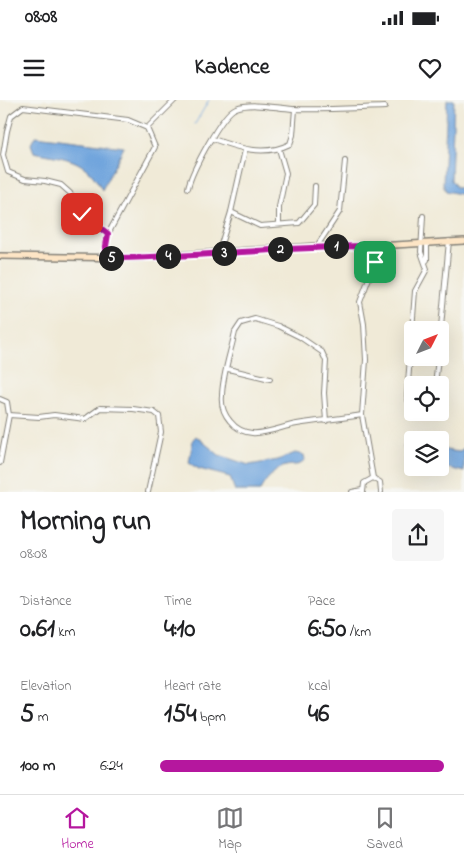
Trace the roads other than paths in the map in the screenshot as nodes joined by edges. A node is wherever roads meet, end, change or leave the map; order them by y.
1 (175, 100) edge
2 (385, 108) dead end
3 (294, 109) junction
4 (147, 128) junction
5 (213, 139) junction
6 (280, 149) junction
7 (245, 150) junction
8 (345, 161) dead end
9 (316, 186) dead end
10 (188, 188) dead end
11 (231, 212) junction
12 (423, 216) dead end
13 (279, 224) junction
14 (108, 234) junction
15 (464, 241) edge
16 (449, 242) junction
17 (424, 243) junction
18 (317, 246) junction
19 (377, 246) junction
20 (218, 254) junction
21 (0, 256) edge
22 (104, 258) junction
23 (442, 321) edge
24 (228, 369) junction
25 (409, 376) edge
26 (270, 379) dead end
27 (0, 399) edge
28 (10, 415) junction
29 (362, 415) junction
30 (326, 421) junction
31 (0, 463) edge
32 (373, 478) junction
33 (363, 491) edge
34 (382, 491) edge
35 (148, 492) edge
36 (352, 492) edge

1 - 4 street
2 - 3 street
3 - 5 street
3 - 6 street
4 - 14 street
4 - 14 street
5 - 7 street
5 - 10 street
6 - 7 street
6 - 13 street
7 - 11 street
8 - 18 street
9 - 13 street
11 - 13 street
11 - 20 street
12 - 17 street
14 - 22 street
15 - 16 main road
16 - 17 main road
16 - 23 street
17 - 19 main road
17 - 25 street
18 - 19 main road
18 - 20 main road
19 - 29 street
20 - 22 main road
21 - 22 main road
24 - 26 street
24 - 30 street
24 - 30 street
27 - 28 street
28 - 31 street
28 - 35 street
29 - 30 street
29 - 32 street
32 - 33 street
32 - 34 street
33 - 36 street

